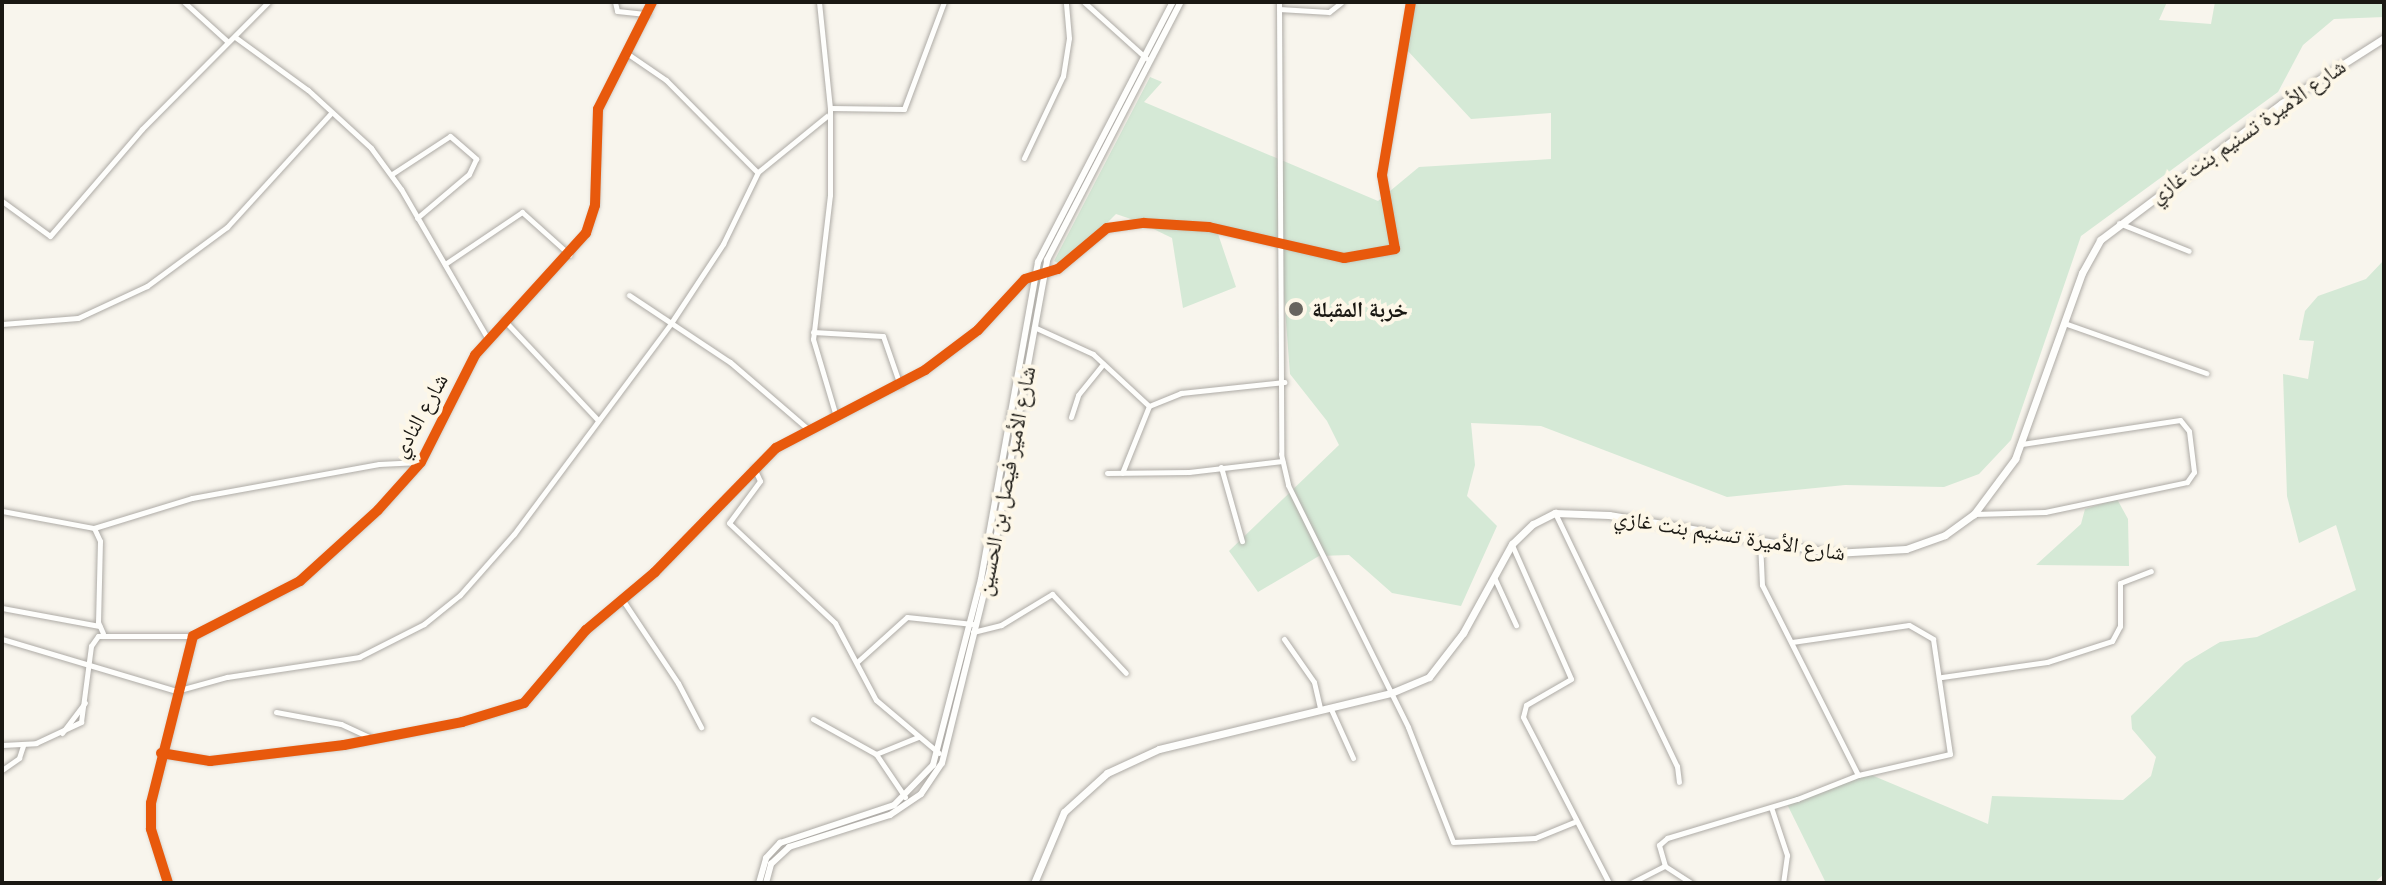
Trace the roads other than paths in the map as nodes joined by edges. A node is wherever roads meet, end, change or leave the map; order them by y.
1 (184, 2) edge
2 (268, 2) edge
3 (615, 2) edge
4 (652, 2) edge
5 (819, 2) edge
6 (944, 2) edge
7 (1066, 2) edge
8 (1084, 2) edge
9 (1173, 2) edge
10 (1181, 2) edge
11 (1342, 2) edge
12 (1411, 2) edge
13 (1279, 6) edge
14 (648, 14) junction
15 (235, 37) junction
16 (2384, 38) edge
17 (228, 42) junction
18 (628, 54) junction
19 (1147, 58) junction
20 (830, 108) junction
21 (331, 113) junction
22 (827, 116) junction
23 (1024, 158) dead end
24 (757, 172) junction
25 (392, 174) junction
26 (2, 201) edge
27 (417, 218) junction
28 (2118, 223) junction
29 (1282, 244) junction
30 (2189, 251) dead end
31 (570, 255) junction
32 (445, 264) junction
33 (1038, 276) junction
34 (629, 295) dead end
35 (504, 320) junction
36 (671, 323) junction
37 (2064, 323) junction
38 (2, 324) edge
39 (1034, 327) junction
40 (813, 332) junction
41 (488, 339) junction
42 (1103, 364) junction
43 (2206, 373) dead end
44 (1284, 382) junction
45 (900, 385) junction
46 (1149, 406) junction
47 (836, 416) junction
48 (1071, 417) dead end
49 (597, 419) junction
50 (808, 429) junction
51 (2022, 444) junction
52 (1131, 461) junction
53 (1282, 461) junction
54 (421, 462) junction
55 (1221, 467) junction
56 (754, 468) junction
57 (1107, 473) dead end
58 (1122, 473) junction
59 (1136, 473) junction
60 (2, 511) edge
61 (1555, 513) junction
62 (1973, 514) junction
63 (94, 528) junction
64 (1242, 541) dead end
65 (1760, 541) junction
66 (1512, 544) junction
67 (2151, 571) dead end
68 (1493, 576) junction
69 (622, 599) junction
70 (2, 608) edge
71 (1516, 625) dead end
72 (99, 626) junction
73 (972, 628) junction
74 (103, 633) junction
75 (193, 636) junction
76 (2, 639) edge
77 (1284, 639) dead end
78 (1792, 642) junction
79 (857, 662) junction
80 (88, 666) junction
81 (1126, 673) dead end
82 (1942, 677) junction
83 (176, 691) junction
84 (1391, 693) junction
85 (1325, 707) junction
86 (276, 712) dead end
87 (813, 719) dead end
88 (701, 727) dead end
89 (370, 737) junction
90 (918, 737) junction
91 (2, 745) edge
92 (23, 746) junction
93 (161, 753) junction
94 (939, 753) junction
95 (876, 754) junction
96 (1353, 758) dead end
97 (2, 770) edge
98 (1858, 775) junction
99 (1679, 782) dead end
100 (905, 797) junction
101 (1771, 807) junction
102 (1574, 822) junction
103 (1665, 866) junction
104 (168, 883) edge
105 (759, 883) edge
106 (766, 883) edge
107 (1034, 883) edge
108 (1609, 883) edge
109 (1631, 883) edge
110 (1691, 883) edge
111 (1783, 883) edge

1 - 17 street
2 - 15 street
3 - 14 street
4 - 14 street, شارع النادي
5 - 20 street
6 - 20 street
7 - 23 street
8 - 19 street
9 - 19 street, شارع الأمير فيصل بن الحسين
10 - 19 street, شارع الأمير فيصل بن الحسين
11 - 13 street
12 - 29 street
13 - 29 street
14 - 18 street, شارع النادي
15 - 17 street
15 - 21 street
16 - 28 main road, شارع الأميرة تسنيم بنت غازي
17 - 26 street
18 - 24 street
18 - 31 street, شارع النادي
19 - 33 street, شارع الأمير فيصل بن الحسين
20 - 22 street
21 - 25 street
21 - 38 street
22 - 24 street
22 - 40 street
24 - 36 street
25 - 27 street
25 - 27 street
27 - 32 street
28 - 30 street
28 - 37 main road, شارع الأميرة تسنيم بنت غازي
29 - 33 street
29 - 44 street
31 - 32 street
31 - 35 street, شارع النادي
32 - 41 street
33 - 39 street, شارع الأمير فيصل بن الحسين
33 - 45 street
33 - 73 street, شارع الأمير فيصل بن الحسين
34 - 36 street
35 - 41 street, شارع النادي
35 - 49 street
36 - 49 street
36 - 50 street
37 - 43 street
37 - 51 main road, شارع الأميرة تسنيم بنت غازي
39 - 42 street
39 - 73 street, شارع الأمير فيصل بن الحسين
40 - 45 street
40 - 47 street
41 - 54 street, شارع النادي
42 - 46 street
42 - 48 street
44 - 46 street
44 - 53 street
45 - 47 street
46 - 52 street
47 - 50 street
49 - 83 street
50 - 56 street
51 - 62 main road, شارع الأميرة تسنيم بنت غازي
51 - 62 street
52 - 58 street
52 - 59 street
53 - 55 street
53 - 84 street
54 - 63 street
54 - 75 street, شارع النادي
55 - 59 street
55 - 64 street
56 - 69 street
56 - 79 street
57 - 58 street
58 - 59 street
60 - 63 street
61 - 65 main road, شارع الأميرة تسنيم بنت غازي
61 - 66 main road
61 - 99 street
62 - 65 main road, شارع الأميرة تسنيم بنت غازي
63 - 72 street
65 - 78 street
66 - 68 main road
66 - 102 street
67 - 82 street
68 - 71 street
68 - 84 main road
69 - 88 street
69 - 89 street
70 - 72 street
72 - 74 street
73 - 79 street
73 - 81 street
73 - 94 street, شارع الأمير فيصل بن الحسين
73 - 106 street, شارع الأمير فيصل بن الحسين
74 - 75 street
74 - 80 street
75 - 83 street
76 - 80 street
77 - 85 street
78 - 82 street
78 - 98 street
79 - 90 street
80 - 83 street
80 - 92 street
82 - 98 street
83 - 93 street
84 - 85 main road
84 - 102 street
85 - 96 street
85 - 107 main road
86 - 89 street
87 - 95 street
89 - 93 street
90 - 94 street
90 - 95 street
91 - 92 street
92 - 97 street
93 - 104 street
94 - 100 street, شارع الأمير فيصل بن الحسين
95 - 100 street
98 - 101 street
100 - 105 street, شارع الأمير فيصل بن الحسين
101 - 103 street
101 - 111 street
102 - 108 street
103 - 109 street
103 - 110 street

